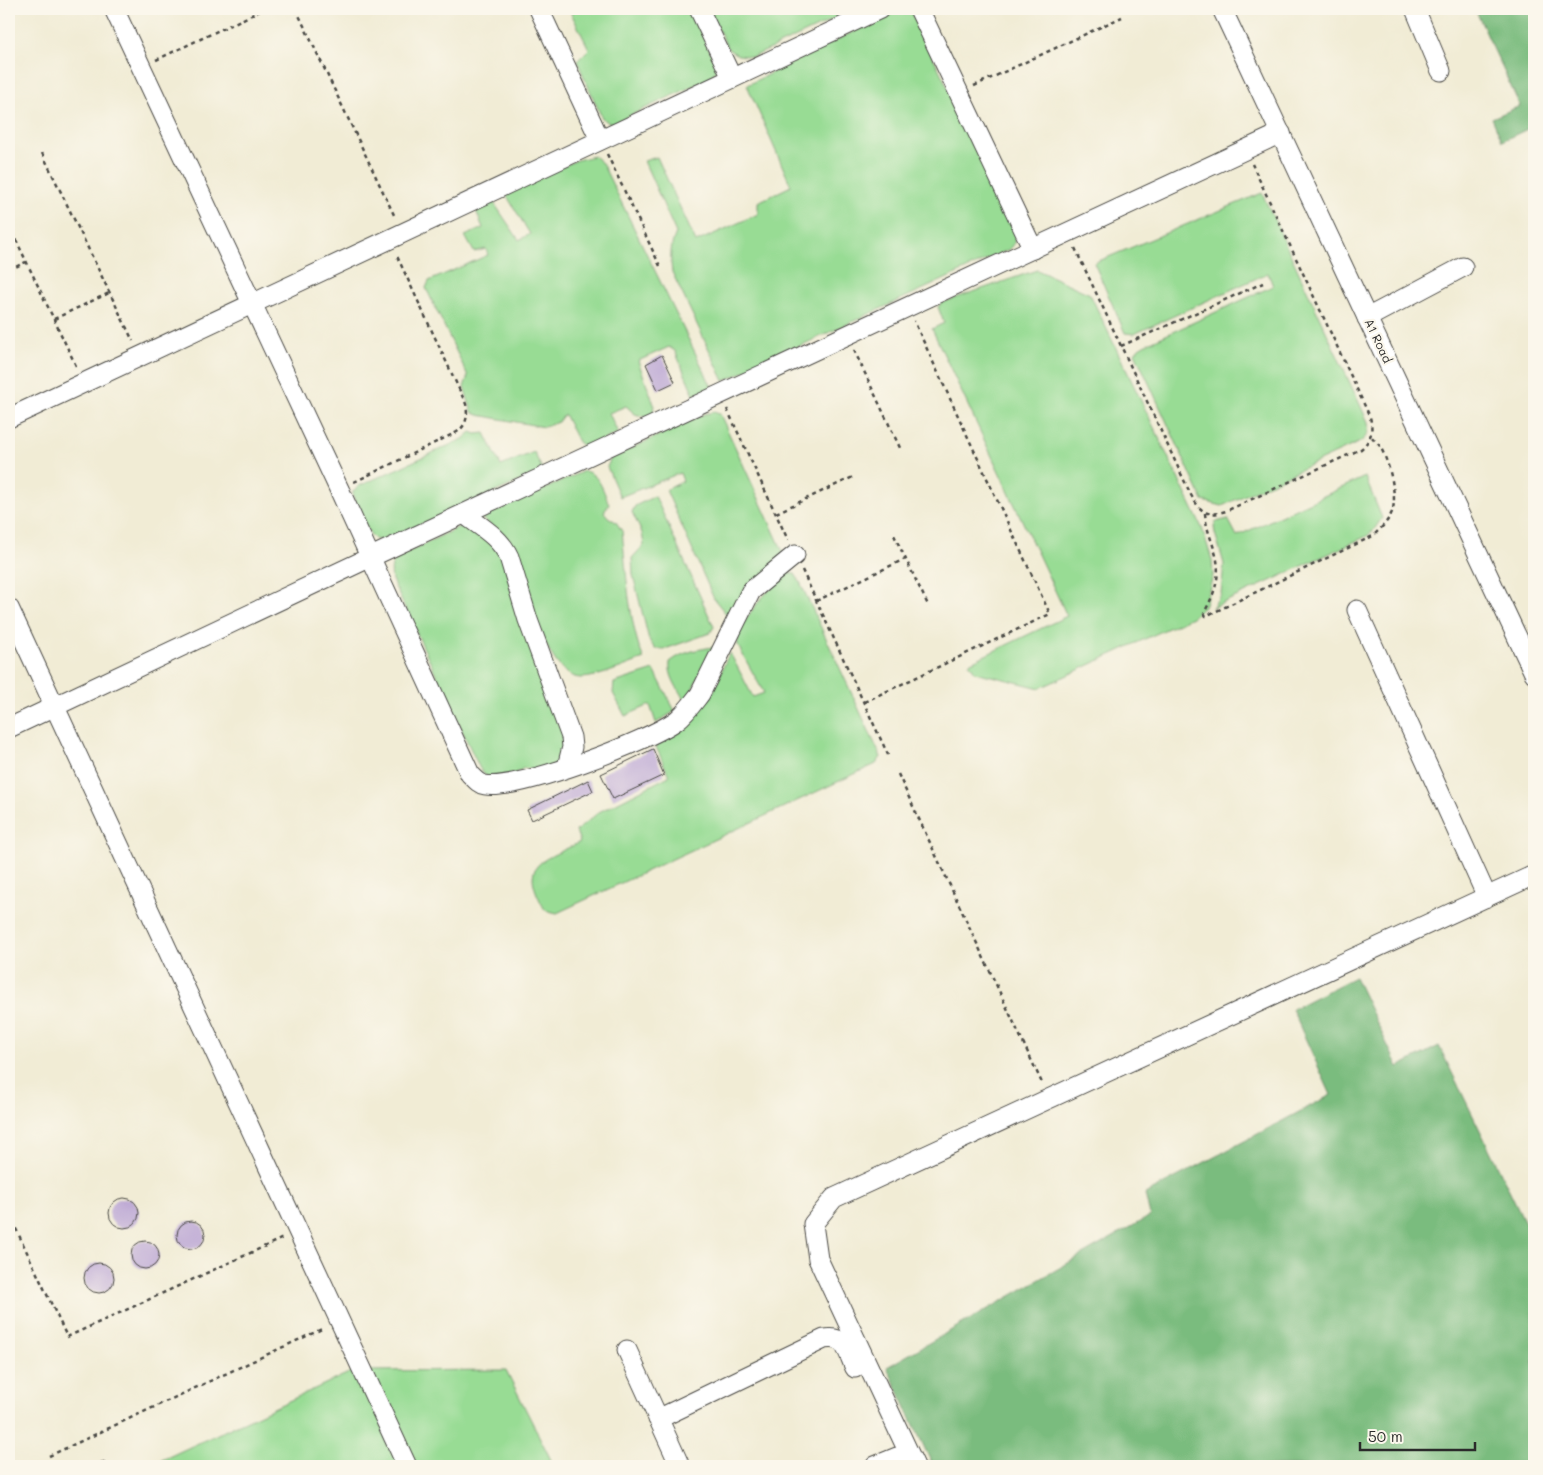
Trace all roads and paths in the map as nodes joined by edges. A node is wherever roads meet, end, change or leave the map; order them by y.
1 (114, 9) edge
2 (264, 9) edge
3 (296, 9) edge
4 (539, 9) edge
5 (699, 9) edge
6 (880, 9) edge
7 (919, 9) edge
8 (1222, 9) edge
9 (1415, 9) edge
10 (1122, 17) dead end
11 (141, 67) junction
12 (1441, 71) dead end
13 (732, 78) junction
14 (959, 93) junction
15 (1281, 133) junction
16 (600, 140) junction
17 (1245, 150) junction
18 (42, 153) dead end
19 (9, 226) edge
20 (1068, 233) junction
21 (396, 236) junction
22 (1033, 249) junction
23 (26, 262) junction
24 (660, 266) dead end
25 (1462, 267) dead end
26 (9, 270) edge
27 (1263, 284) dead end
28 (110, 293) junction
29 (252, 303) junction
30 (907, 307) junction
31 (1367, 318) junction
32 (54, 319) junction
33 (847, 336) junction
34 (1121, 346) junction
35 (140, 356) junction
36 (84, 382) junction
37 (720, 394) junction
38 (9, 418) edge
39 (1371, 436) junction
40 (901, 450) dead end
41 (853, 477) dead end
42 (339, 489) junction
43 (776, 513) junction
44 (1205, 513) junction
45 (464, 514) junction
46 (894, 535) dead end
47 (795, 555) junction
48 (371, 557) junction
49 (905, 559) junction
50 (816, 601) junction
51 (928, 605) dead end
52 (9, 608) edge
53 (1357, 610) dead end
54 (1534, 672) edge
55 (864, 702) junction
56 (47, 710) junction
57 (9, 728) edge
58 (889, 757) dead end
59 (568, 767) junction
60 (898, 774) dead end
61 (1534, 876) edge
62 (1487, 898) junction
63 (1050, 1099) junction
64 (9, 1214) edge
65 (298, 1231) junction
66 (339, 1320) junction
67 (627, 1350) dead end
68 (658, 1419) junction
69 (49, 1456) dead end
70 (899, 1462) edge
71 (407, 1466) edge
72 (680, 1466) edge
73 (875, 1466) edge
74 (915, 1466) edge

1 - 11 lane
2 - 11 path
3 - 21 path
4 - 16 lane
5 - 13 lane
6 - 13 lane
7 - 14 lane
8 - 15 lane, A1 Road
9 - 12 lane
10 - 14 path
11 - 29 lane
13 - 16 lane
14 - 22 lane
15 - 17 lane
15 - 31 lane, A1 Road
16 - 21 lane
16 - 24 path
17 - 20 lane
17 - 39 path
18 - 28 path
19 - 23 path
20 - 22 lane
20 - 34 path
21 - 29 lane
21 - 42 path
22 - 30 lane
23 - 26 path
23 - 32 path
25 - 31 lane
27 - 34 path
28 - 32 path
28 - 35 path
29 - 35 lane
29 - 42 lane
30 - 33 lane
30 - 55 path
31 - 54 lane, A1 Road
32 - 36 path
33 - 37 lane
33 - 40 path
34 - 44 path
35 - 36 lane
36 - 38 lane
37 - 43 path
37 - 45 lane
39 - 44 path
39 - 44 path
41 - 43 path
42 - 48 lane
43 - 47 path
45 - 48 lane
45 - 59 lane
46 - 49 path
47 - 50 path
47 - 59 lane
48 - 56 lane
48 - 59 lane
49 - 50 path
49 - 51 path
50 - 55 path
52 - 56 lane
53 - 62 lane
55 - 58 path
56 - 57 lane
56 - 65 lane
60 - 63 path
61 - 62 lane
62 - 63 lane
63 - 74 lane
64 - 65 path
65 - 66 lane
66 - 69 path
66 - 71 lane
67 - 68 lane
68 - 70 lane
68 - 72 lane
70 - 73 lane

